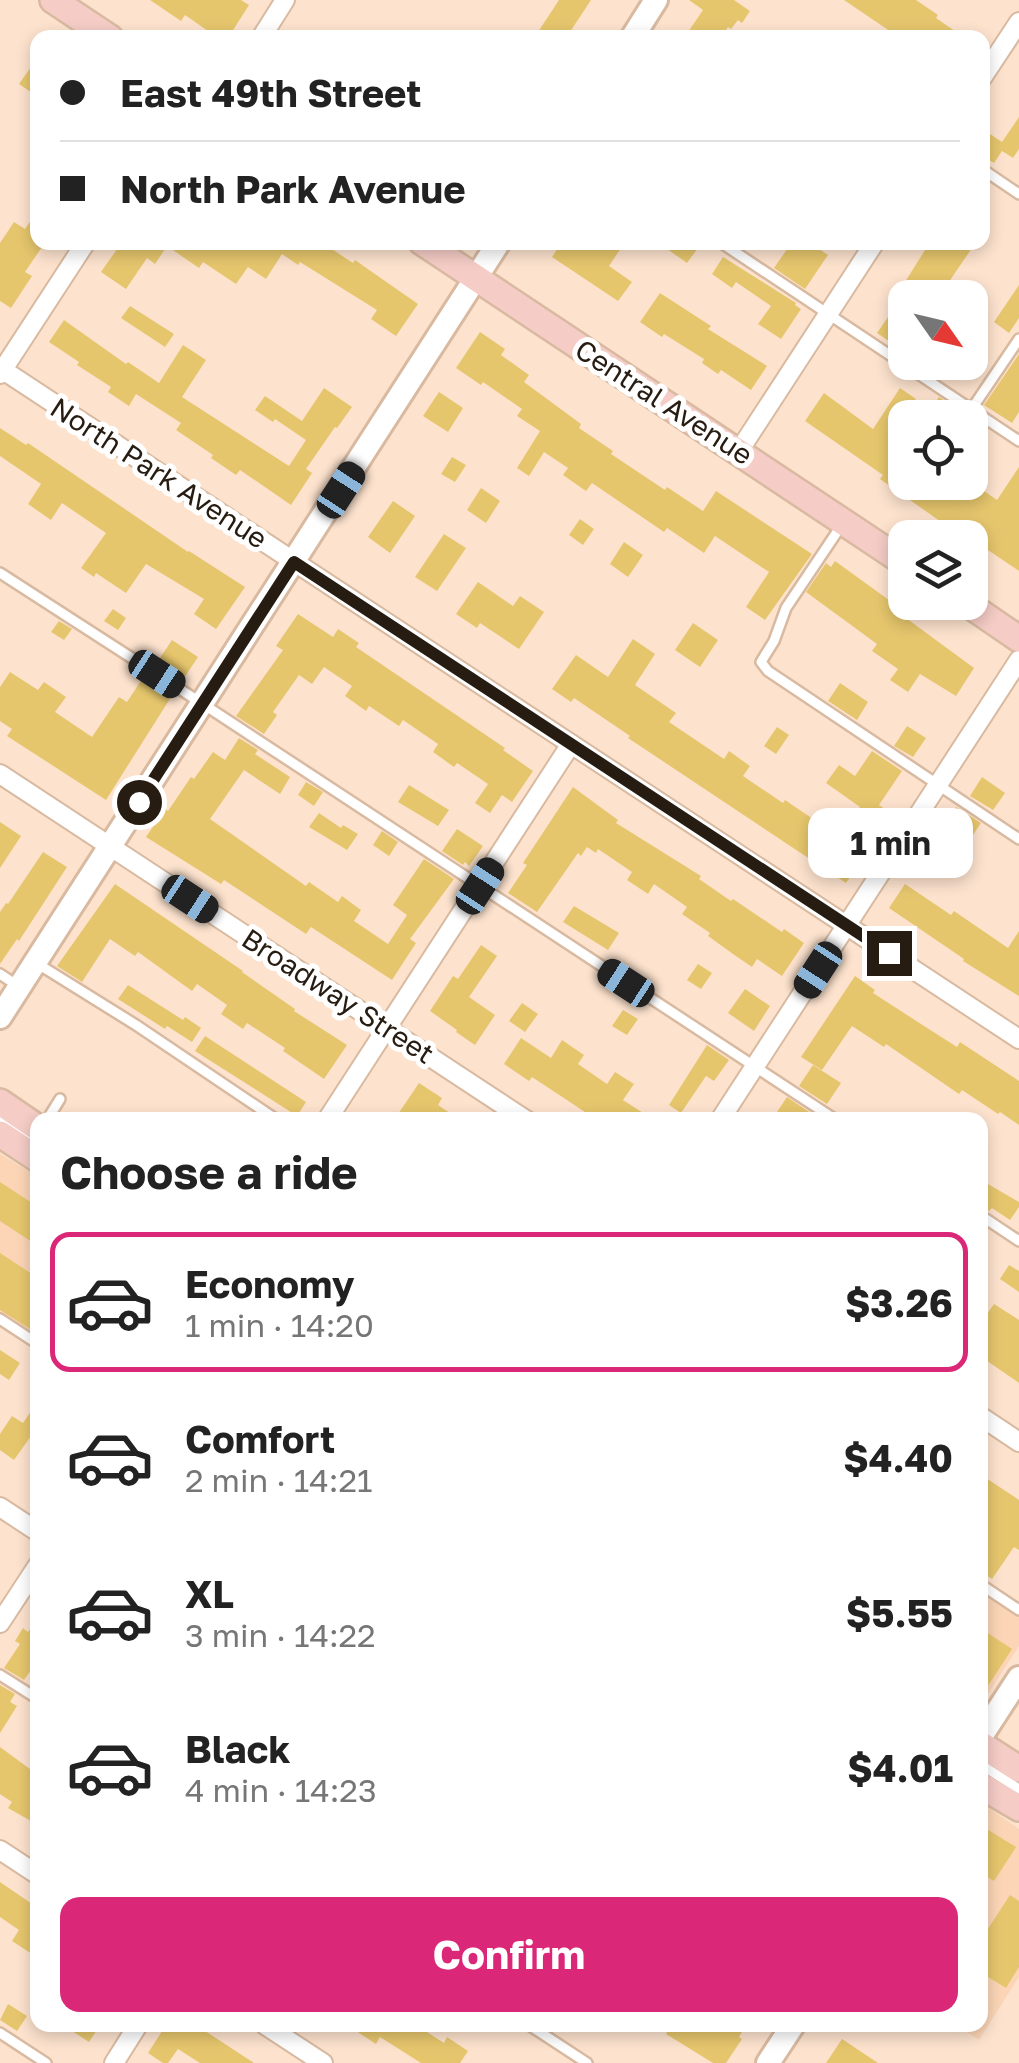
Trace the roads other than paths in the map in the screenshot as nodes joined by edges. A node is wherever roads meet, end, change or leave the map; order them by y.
1 (53, 0) edge
2 (285, 0) edge
3 (656, 0) edge
4 (1019, 22) edge
5 (98, 30) edge
6 (265, 30) edge
7 (637, 30) edge
8 (990, 66) edge
9 (990, 175) edge
10 (1019, 194) edge
11 (81, 250) edge
12 (434, 250) edge
13 (494, 250) edge
14 (732, 250) edge
15 (870, 250) edge
16 (476, 278) junction
17 (828, 314) junction
18 (1019, 339) edge
19 (1, 371) edge
20 (957, 400) edge
21 (979, 400) edge
22 (988, 421) edge
23 (1019, 442) edge
24 (739, 451) junction
25 (844, 522) junction
26 (888, 551) edge
27 (294, 562) junction
28 (0, 573) edge
29 (988, 618) edge
30 (1019, 639) edge
31 (1019, 660) edge
32 (203, 704) junction
33 (571, 744) junction
34 (0, 774) edge
35 (938, 786) junction
36 (1019, 839) edge
37 (110, 846) junction
38 (480, 886) junction
39 (846, 925) junction
40 (36, 962) junction
41 (10, 980) edge
42 (0, 1017) edge
43 (387, 1028) junction
44 (1019, 1040) edge
45 (755, 1066) junction
46 (60, 1099) dead end
47 (0, 1102) edge
48 (52, 1112) edge
49 (265, 1112) edge
50 (332, 1112) edge
51 (514, 1112) edge
52 (725, 1112) edge
53 (824, 1112) edge
54 (0, 1119) edge
55 (30, 1123) edge
56 (0, 1134) edge
57 (30, 1139) edge
58 (30, 1154) edge
59 (988, 1220) edge
60 (1019, 1241) edge
61 (0, 1319) edge
62 (30, 1339) edge
63 (988, 1421) edge
64 (1019, 1442) edge
65 (0, 1507) edge
66 (30, 1527) edge
67 (30, 1577) edge
68 (988, 1589) edge
69 (1019, 1610) edge
70 (0, 1623) edge
71 (0, 1675) edge
72 (1019, 1678) edge
73 (30, 1694) edge
74 (988, 1728) edge
75 (988, 1747) edge
76 (988, 1769) edge
77 (1019, 1769) edge
78 (1019, 1789) edge
79 (988, 1790) edge
80 (1019, 1808) edge
81 (0, 1850) edge
82 (30, 1870) edge
83 (134, 2032) edge
84 (276, 2032) edge
85 (539, 2032) edge
86 (786, 2032) edge
87 (0, 2033) edge
88 (46, 2063) edge
89 (114, 2063) edge
90 (323, 2063) edge
91 (586, 2063) edge
92 (768, 2063) edge

1 - 5 main road
2 - 6 street
3 - 7 street
4 - 8 street
9 - 10 lane
11 - 19 street
12 - 16 main road, Central Avenue
13 - 16 street
14 - 17 lane
15 - 17 street
16 - 24 main road, Central Avenue
16 - 27 street
17 - 20 lane
17 - 24 street
18 - 21 lane
19 - 27 street, North Park Avenue
22 - 23 lane
24 - 25 main road, Central Avenue
25 - 26 main road, Central Avenue
25 - 35 lane
27 - 32 street
27 - 33 street, North Park Avenue
28 - 32 lane
29 - 30 main road
31 - 35 street
32 - 37 street
32 - 38 lane
33 - 38 street
33 - 39 street, North Park Avenue
34 - 37 street, Broadway Street
35 - 36 lane
35 - 39 street
37 - 40 street
37 - 43 street, Broadway Street
38 - 43 street
38 - 45 lane
39 - 44 street, North Park Avenue
39 - 45 street
40 - 41 street
40 - 49 lane
41 - 42 street
43 - 50 street
43 - 51 street, Broadway Street
45 - 52 street
45 - 53 lane
46 - 48 lane
47 - 55 main road
54 - 57 lane
56 - 58 main road
59 - 60 lane
61 - 62 lane
63 - 64 street
65 - 66 street
67 - 70 street
68 - 69 lane
71 - 73 lane
72 - 74 street
75 - 77 main road
76 - 78 lane
79 - 80 main road
81 - 82 street
83 - 89 street
84 - 90 street
85 - 91 lane
86 - 92 street
87 - 88 lane

